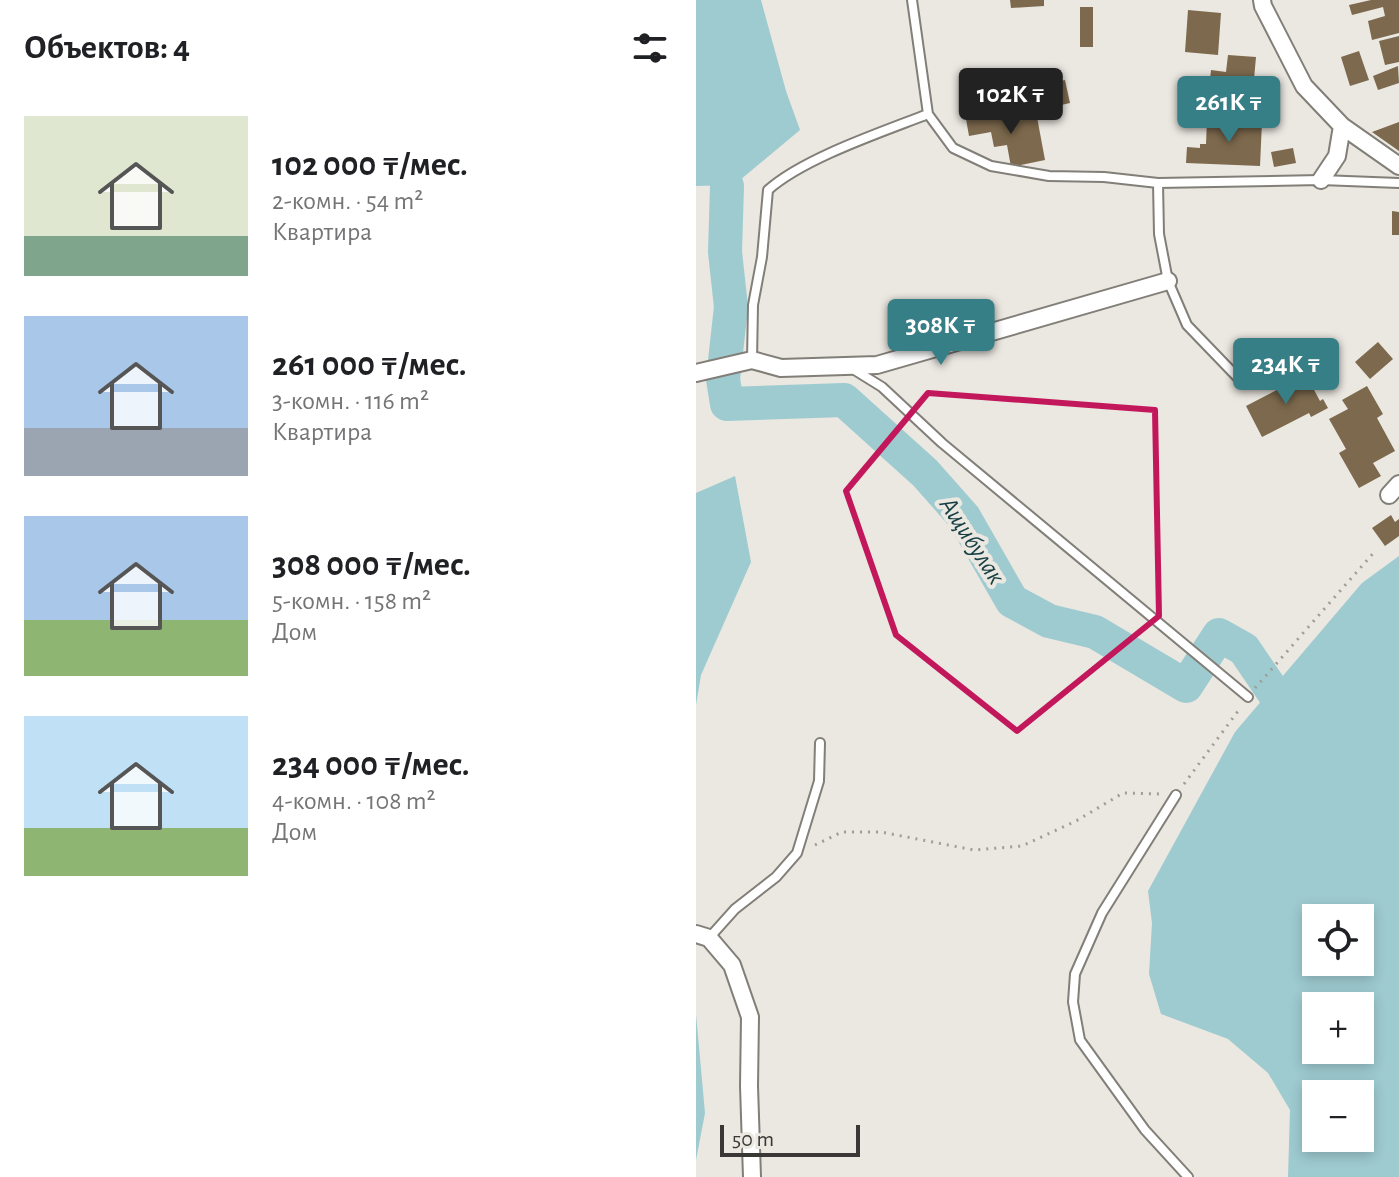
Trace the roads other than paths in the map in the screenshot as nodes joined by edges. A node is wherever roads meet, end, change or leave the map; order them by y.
1 (912, 0) edge
2 (1262, 0) edge
3 (928, 114) junction
4 (1342, 126) junction
5 (1399, 166) edge
6 (1321, 180) junction
7 (1158, 183) junction
8 (1399, 183) edge
9 (1168, 281) junction
10 (752, 360) junction
11 (849, 367) junction
12 (696, 373) edge
13 (1241, 381) dead end
14 (1248, 697) road end
15 (820, 743) dead end
16 (1176, 795) road end
17 (703, 936) edge
18 (752, 1177) edge
19 (1188, 1177) edge

1 - 3 lane
2 - 4 street
3 - 7 lane
3 - 10 lane
4 - 5 street
4 - 6 street
6 - 7 lane
6 - 8 lane
7 - 9 lane
9 - 11 street
9 - 13 lane
10 - 11 street
10 - 12 street
11 - 14 lane
15 - 17 lane
16 - 19 lane
17 - 18 street

